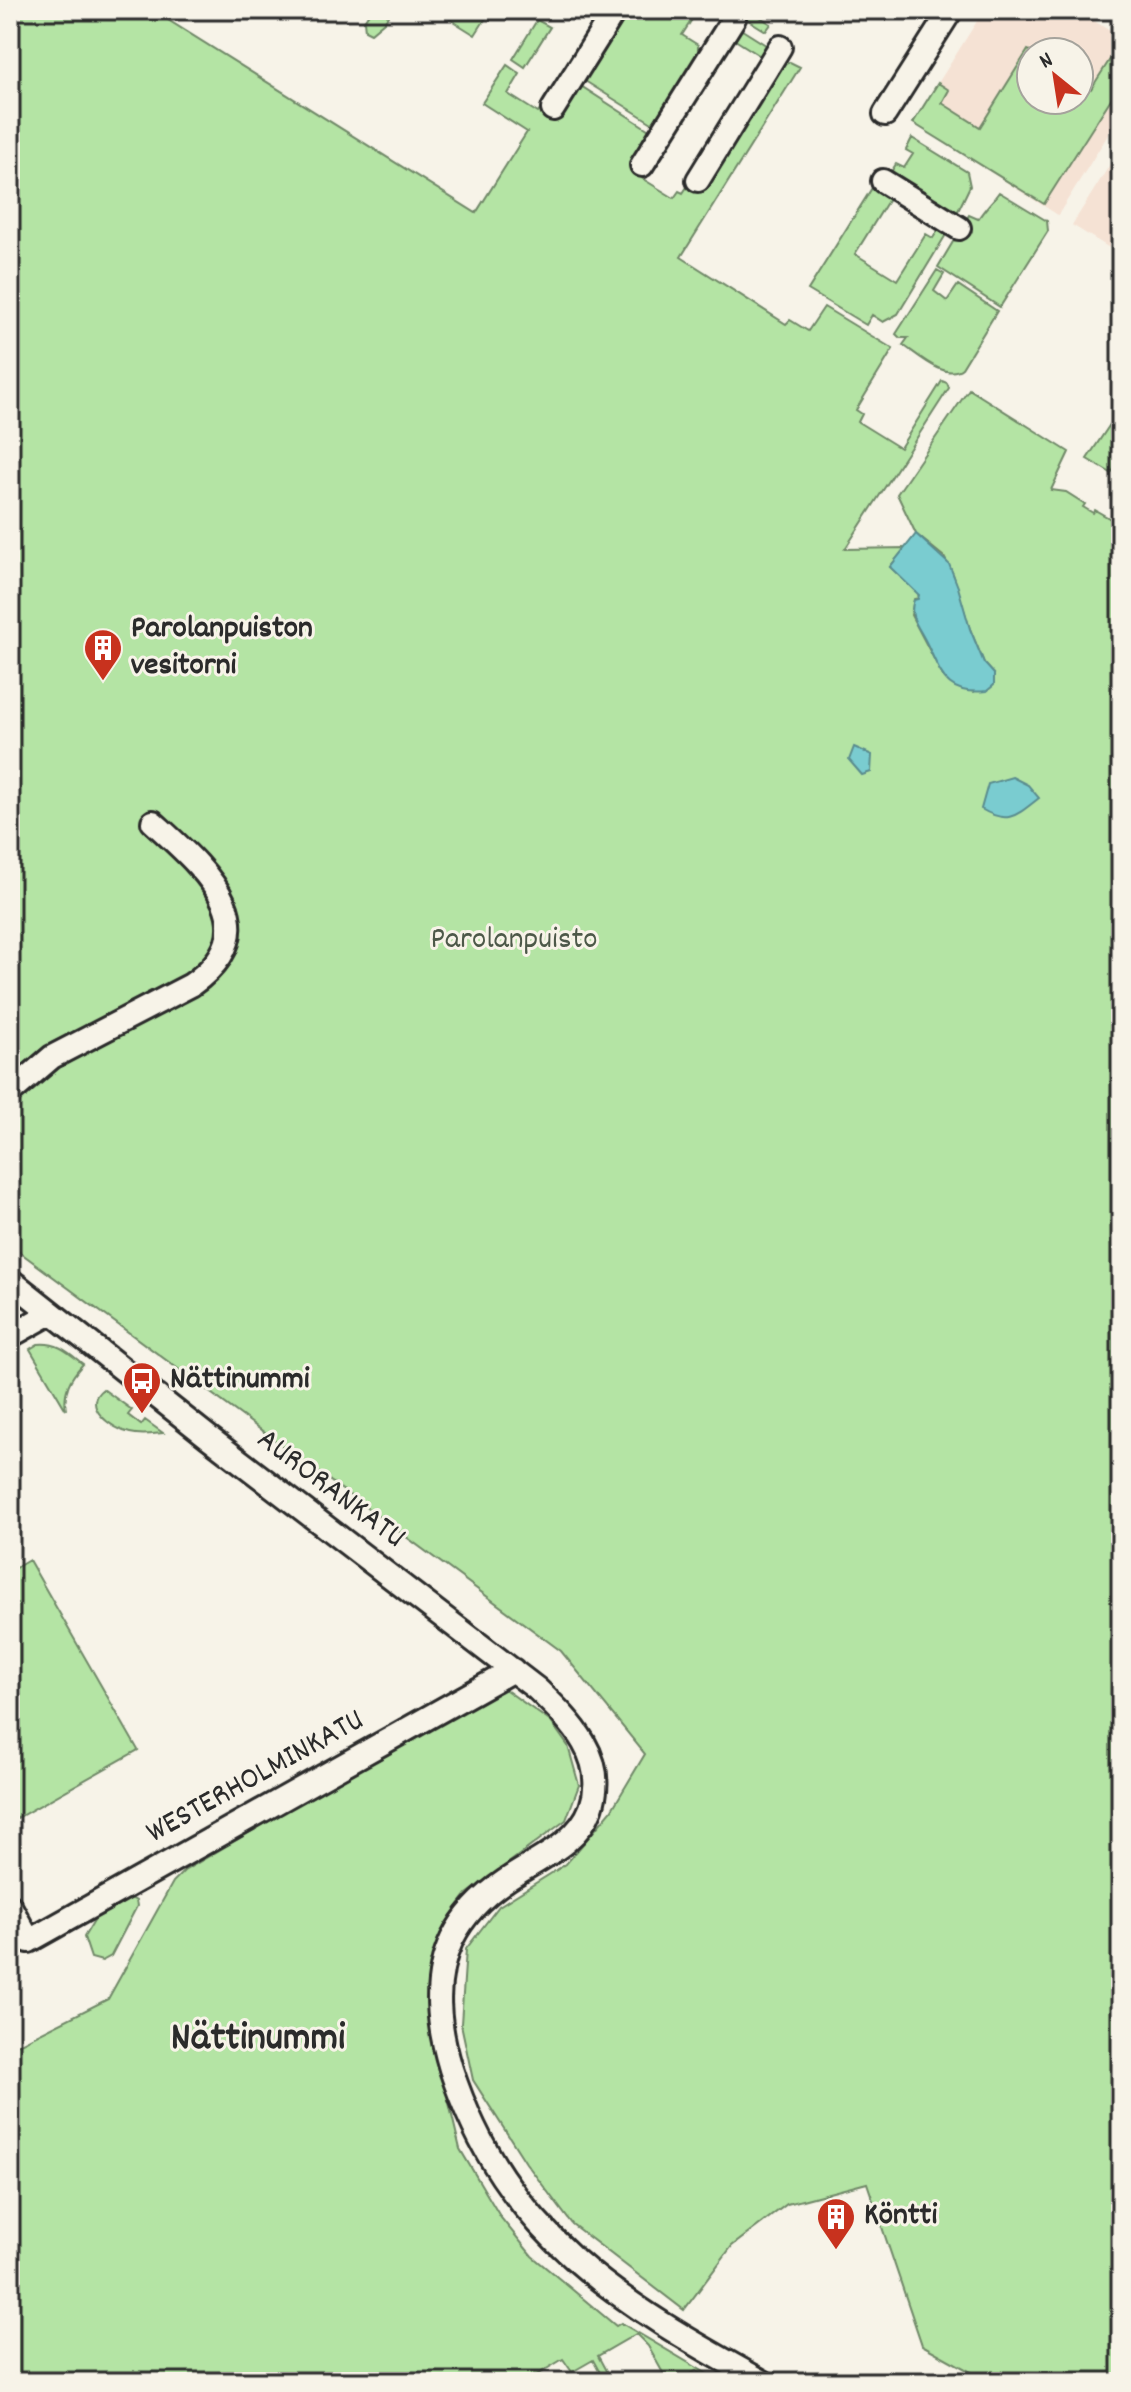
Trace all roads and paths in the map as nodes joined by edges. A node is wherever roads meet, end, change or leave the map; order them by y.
1 (615, 10) edge
2 (951, 10) edge
3 (734, 18) dead end
4 (780, 47) dead end
5 (553, 109) dead end
6 (885, 114) dead end
7 (642, 165) dead end
8 (698, 180) dead end
9 (883, 181) dead end
10 (959, 228) dead end
11 (153, 822) dead end
12 (10, 1093) edge
13 (10, 1280) edge
14 (51, 1313) junction
15 (10, 1336) edge
16 (513, 1670) junction
17 (10, 1906) edge
18 (763, 2382) edge

1 - 5 street
2 - 6 street
3 - 7 street
4 - 8 street
9 - 10 street
11 - 12 street
13 - 14 street, AURORANKATU
14 - 15 street
14 - 16 street, AURORANKATU
16 - 17 street, WESTERHOLMINKATU
16 - 18 street, AURORANKATU

